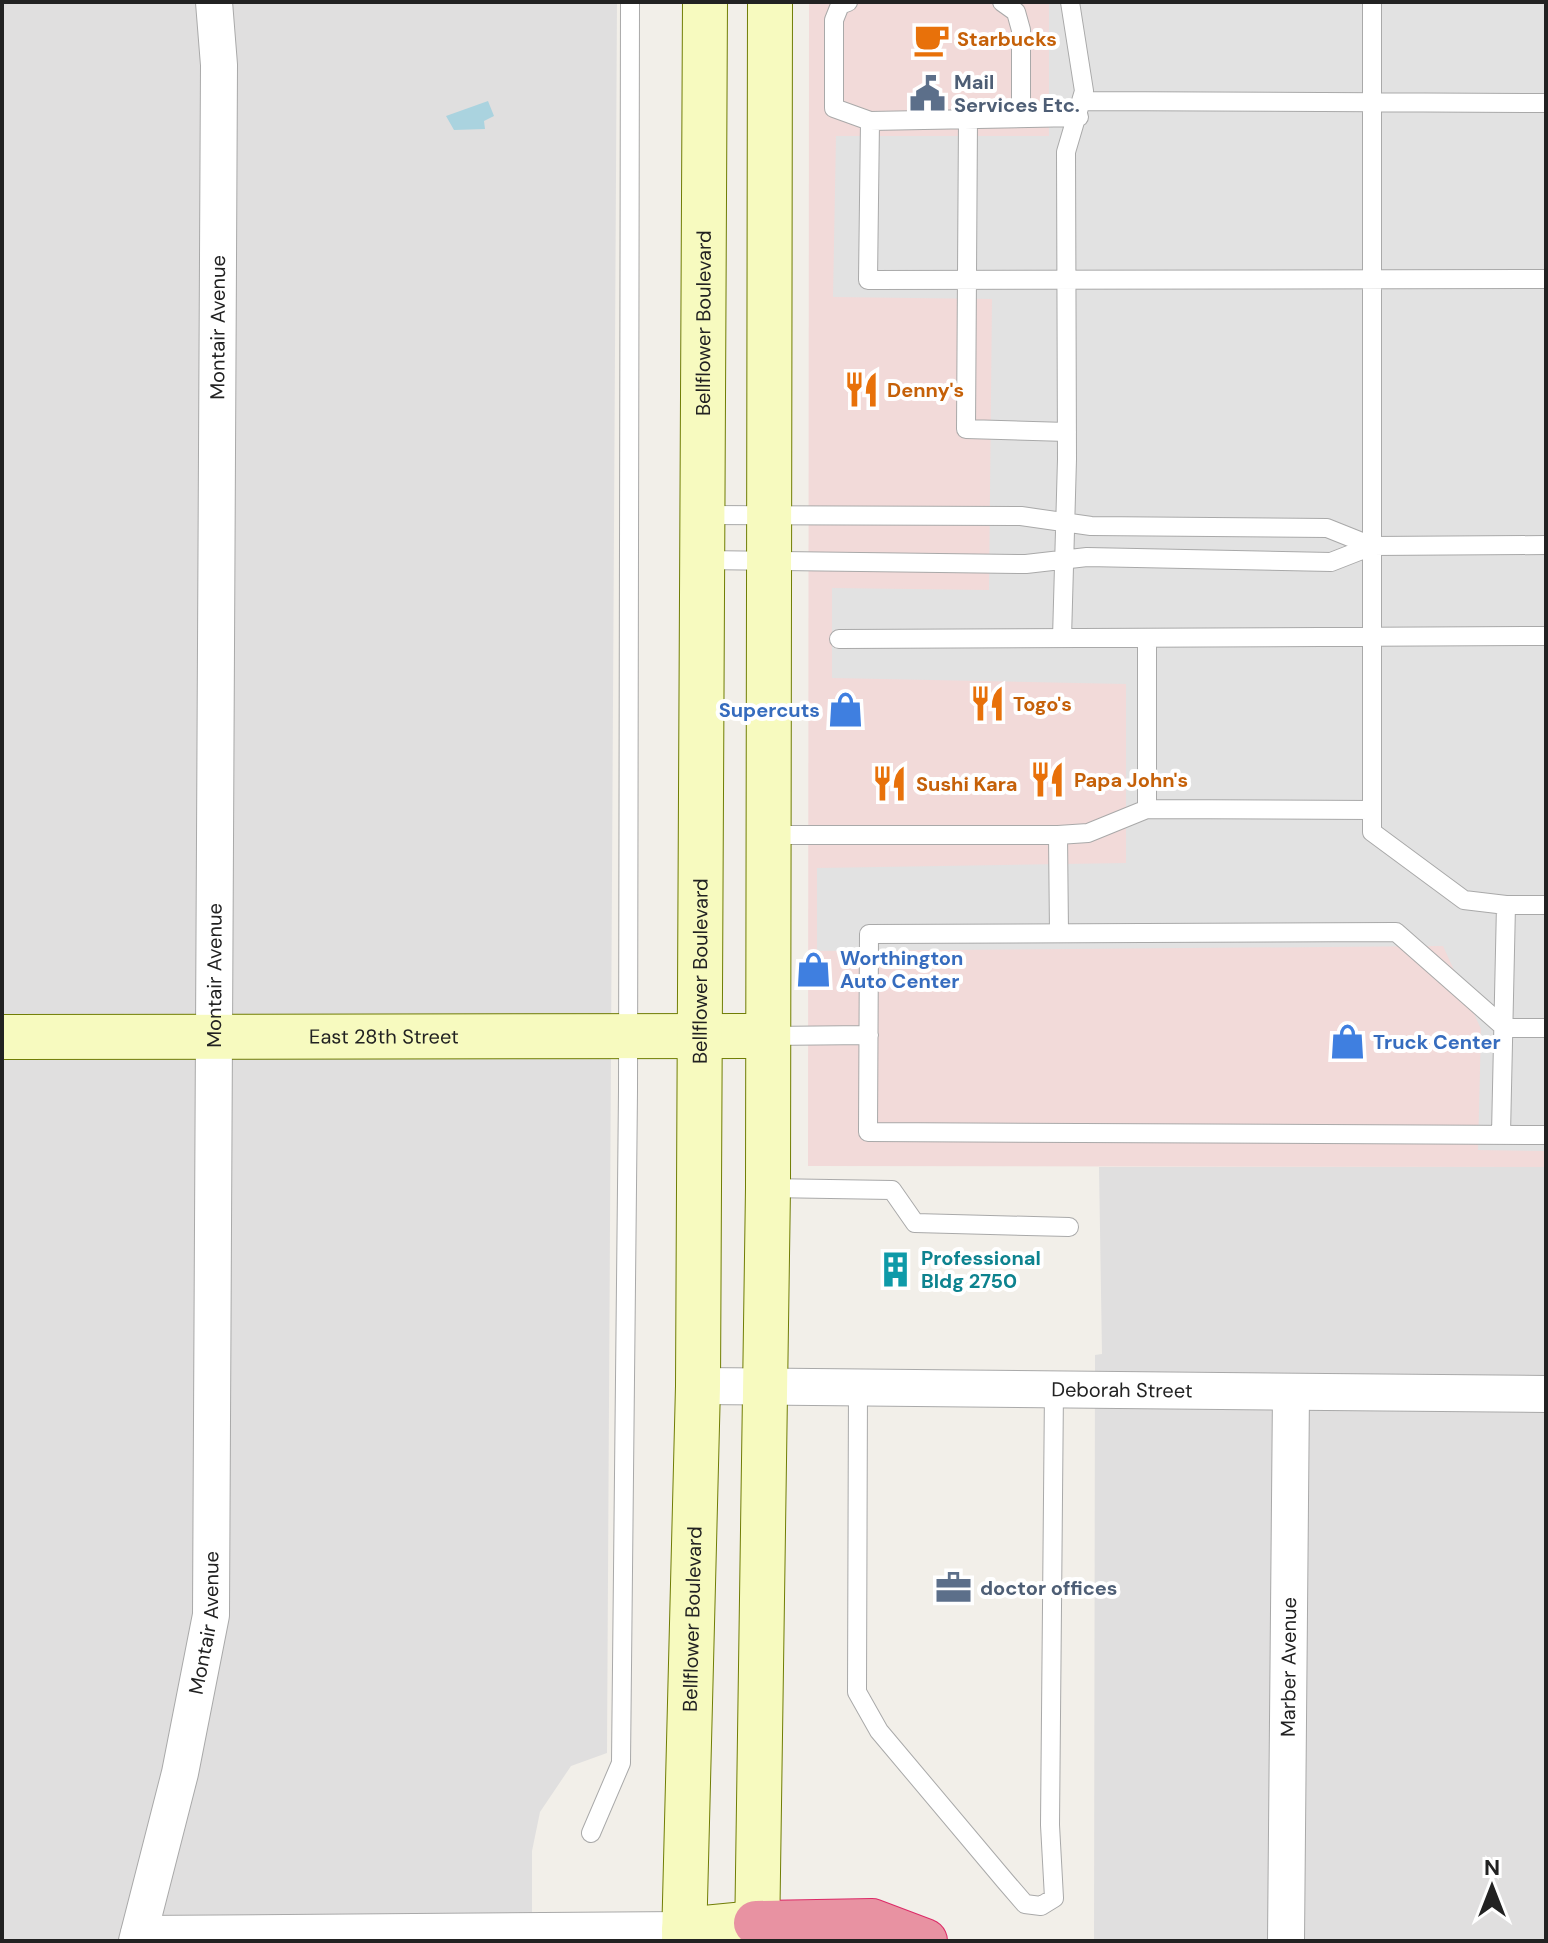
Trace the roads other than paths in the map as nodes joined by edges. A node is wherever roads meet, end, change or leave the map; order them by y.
1 (214, 2) edge
2 (630, 2) edge
3 (705, 2) edge
4 (770, 2) edge
5 (848, 2) edge
6 (1002, 2) edge
7 (1070, 2) edge
8 (1372, 2) edge
9 (1372, 103) junction
10 (1546, 103) edge
11 (1080, 109) junction
12 (1021, 118) junction
13 (968, 119) junction
14 (870, 121) junction
15 (1372, 277) junction
16 (1066, 279) junction
17 (1546, 279) edge
18 (968, 280) junction
19 (1067, 432) junction
20 (701, 515) junction
21 (769, 515) junction
22 (1065, 524) junction
23 (1546, 545) edge
24 (1372, 546) junction
25 (1064, 559) junction
26 (702, 560) junction
27 (769, 561) junction
28 (1546, 636) edge
29 (1372, 637) junction
30 (1062, 638) junction
31 (1147, 638) junction
32 (839, 639) dead end
33 (1147, 809) junction
34 (1372, 810) junction
35 (768, 835) junction
36 (1058, 835) junction
37 (1506, 905) junction
38 (1546, 905) edge
39 (1059, 933) junction
40 (1505, 1028) junction
41 (1546, 1028) edge
42 (216, 1035) junction
43 (628, 1035) junction
44 (869, 1035) junction
45 (700, 1036) junction
46 (767, 1036) junction
47 (2, 1037) edge
48 (1501, 1134) junction
49 (1546, 1135) edge
50 (768, 1188) junction
51 (1069, 1227) dead end
52 (766, 1385) junction
53 (698, 1386) junction
54 (858, 1386) junction
55 (1054, 1389) junction
56 (1291, 1392) junction
57 (1546, 1394) edge
58 (591, 1833) dead end
59 (757, 1932) edge
60 (684, 1935) edge
61 (138, 1938) edge
62 (925, 1941) edge
63 (1286, 1941) edge

1 - 42 street, Montair Avenue
2 - 43 lane
3 - 20 main road, Bellflower Boulevard
4 - 21 main road
5 - 14 lane
6 - 12 lane
7 - 11 lane
8 - 9 lane
9 - 10 lane
9 - 11 lane
9 - 15 lane
11 - 12 lane
11 - 16 lane
12 - 13 lane
13 - 14 lane
13 - 18 lane
14 - 18 lane
15 - 16 lane
15 - 17 lane
15 - 24 lane
16 - 18 lane
16 - 19 lane
18 - 19 lane
19 - 22 lane
20 - 21 lane
20 - 26 main road, Bellflower Boulevard
21 - 22 lane
21 - 27 main road
22 - 24 lane
22 - 25 lane
23 - 24 lane
24 - 25 lane
24 - 29 lane
25 - 27 lane
25 - 30 lane
26 - 27 lane
26 - 45 main road, Bellflower Boulevard
27 - 35 main road
28 - 29 lane
29 - 31 lane
29 - 34 lane
30 - 31 lane
30 - 32 lane
31 - 33 lane
33 - 34 lane
33 - 36 lane
34 - 37 lane
35 - 36 lane
35 - 46 main road
36 - 39 lane
37 - 38 lane
37 - 40 lane
39 - 40 lane
39 - 44 lane
40 - 41 lane
40 - 48 lane
42 - 43 main road, East 28th Street
42 - 47 main road, East 28th Street
42 - 61 street, Montair Avenue
43 - 45 main road, East 28th Street
43 - 58 lane
44 - 46 lane
44 - 48 lane
45 - 46 main road, East 28th Street
45 - 53 main road, Bellflower Boulevard
46 - 50 main road
48 - 49 lane
50 - 51 lane
50 - 52 main road
52 - 53 street, Deborah Street
52 - 54 street, Deborah Street
52 - 59 main road
53 - 60 main road, Bellflower Boulevard
54 - 55 street, Deborah Street
54 - 55 lane
55 - 56 street, Deborah Street
56 - 57 street, Deborah Street
56 - 63 street, Marber Avenue
59 - 60 main road
59 - 62 highway
60 - 61 street

